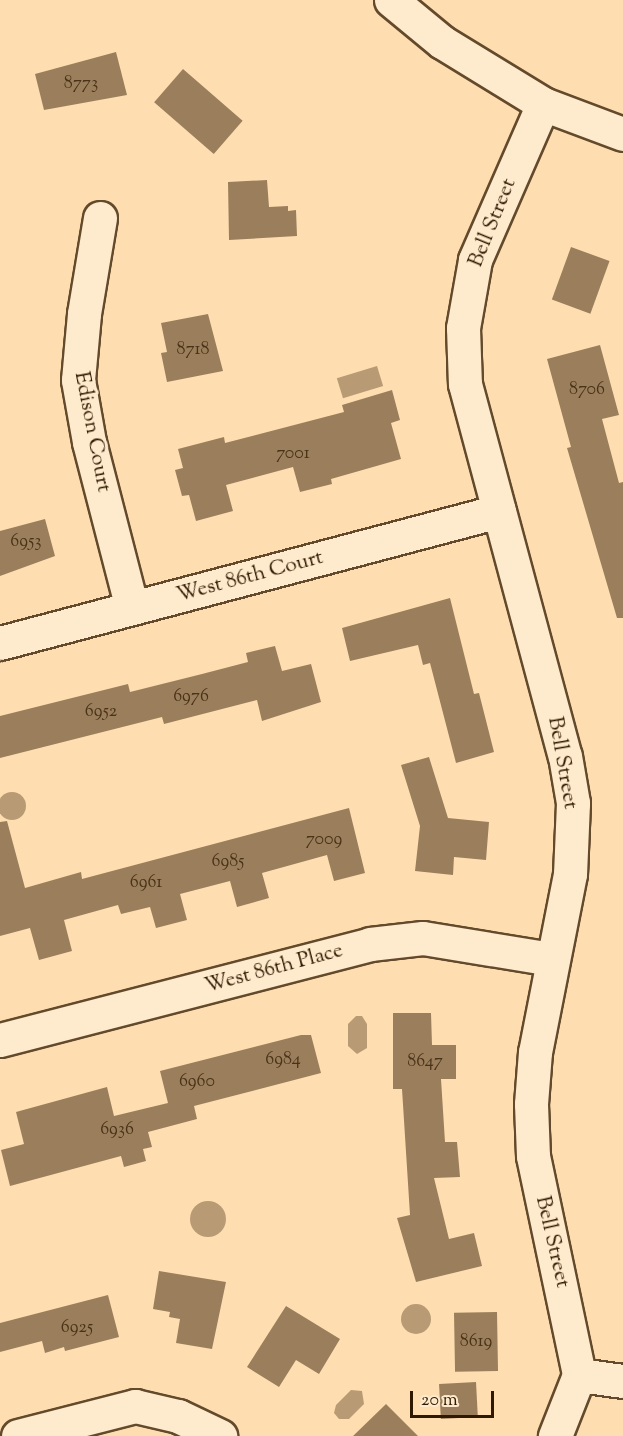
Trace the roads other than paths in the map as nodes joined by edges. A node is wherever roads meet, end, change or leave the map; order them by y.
1 (391, 0) edge
2 (543, 104) junction
3 (623, 134) edge
4 (100, 218) dead end
5 (499, 511) junction
6 (132, 608) junction
7 (0, 643) edge
8 (551, 959) junction
9 (0, 1040) edge
10 (579, 1375) junction
11 (623, 1381) edge
12 (18, 1436) edge
13 (220, 1436) edge
14 (555, 1436) edge

1 - 2 street
2 - 3 street
2 - 5 street, Bell Street
4 - 6 street, Edison Court
5 - 6 street, West 86th Court
5 - 8 street, Bell Street
6 - 7 street, West 86th Court
8 - 9 street, West 86th Place
8 - 10 street, Bell Street
10 - 11 street
10 - 14 street
12 - 13 street

